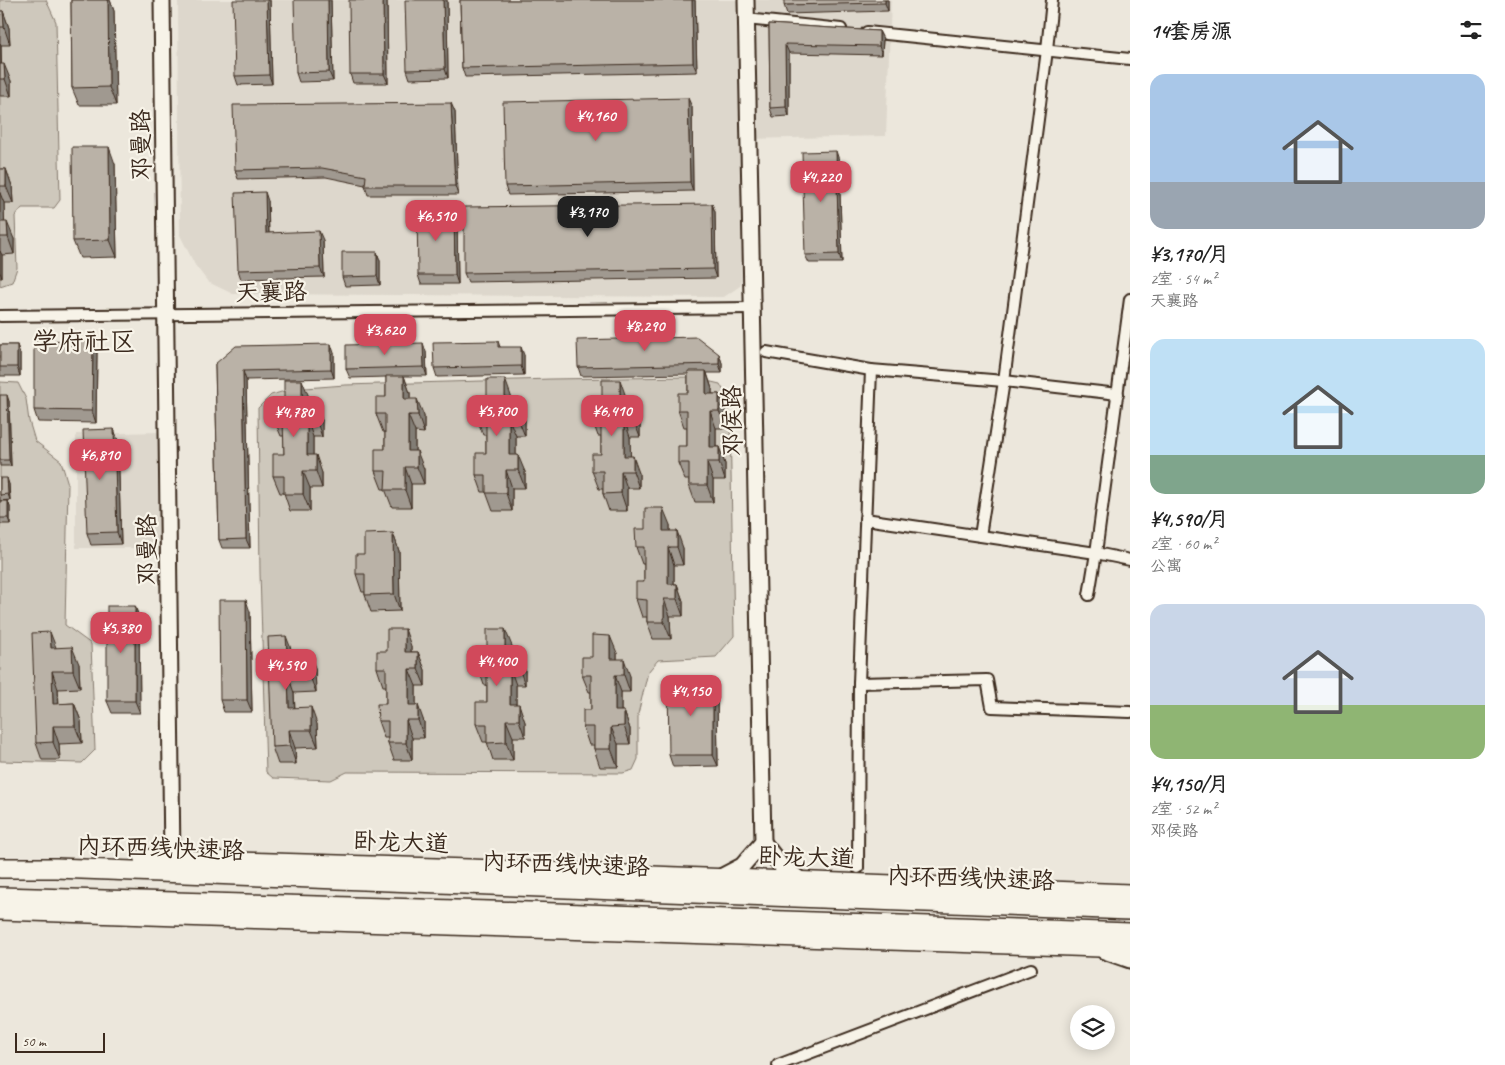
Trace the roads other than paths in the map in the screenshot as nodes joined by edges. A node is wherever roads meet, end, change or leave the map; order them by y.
1 (162, 0) edge
2 (746, 0) edge
3 (1052, 0) edge
4 (746, 19) junction
5 (1047, 50) junction
6 (1130, 59) edge
7 (1130, 299) edge
8 (752, 308) junction
9 (166, 314) junction
10 (0, 316) edge
11 (766, 352) dead end
12 (871, 370) junction
13 (1004, 381) junction
14 (1118, 394) junction
15 (865, 519) junction
16 (980, 536) junction
17 (1096, 553) junction
18 (1130, 560) edge
19 (1089, 595) dead end
20 (859, 683) junction
21 (1130, 712) edge
22 (763, 842) junction
23 (0, 855) edge
24 (172, 860) junction
25 (0, 864) edge
26 (0, 868) edge
27 (56, 868) junction
28 (858, 868) dead end
29 (716, 879) junction
30 (802, 881) junction
31 (1130, 894) edge
32 (0, 897) edge
33 (59, 899) junction
34 (0, 901) edge
35 (0, 910) edge
36 (1130, 910) edge
37 (1130, 933) edge
38 (1093, 947) junction
39 (1130, 948) edge
40 (1130, 960) edge
41 (1031, 969) dead end
42 (778, 1065) edge

1 - 9 street, 邓曼路
2 - 4 street, 邓侯路
3 - 5 street
4 - 5 street
4 - 8 street, 邓侯路
5 - 6 street
5 - 13 street
7 - 14 street
8 - 9 street, 天襄路
8 - 22 street, 邓侯路
9 - 10 street, 天襄路
9 - 24 street, 邓曼路
11 - 12 street
12 - 13 street
12 - 15 street
13 - 14 street
13 - 16 street
14 - 17 street
15 - 16 street
15 - 20 street
16 - 17 street
17 - 18 street
17 - 19 street
20 - 21 street
20 - 28 street
22 - 29 street
22 - 30 street
23 - 24 highway, 卧龙大道
24 - 29 highway, 卧龙大道
25 - 27 highway
26 - 27 highway, 内环西线快速路
27 - 36 highway, 内环西线快速路
29 - 30 highway, 卧龙大道
30 - 31 highway, 卧龙大道
32 - 33 highway, 内环西线快速路
33 - 34 highway
33 - 37 highway, 内环西线快速路
35 - 38 highway
38 - 39 highway
38 - 40 street
41 - 42 street

